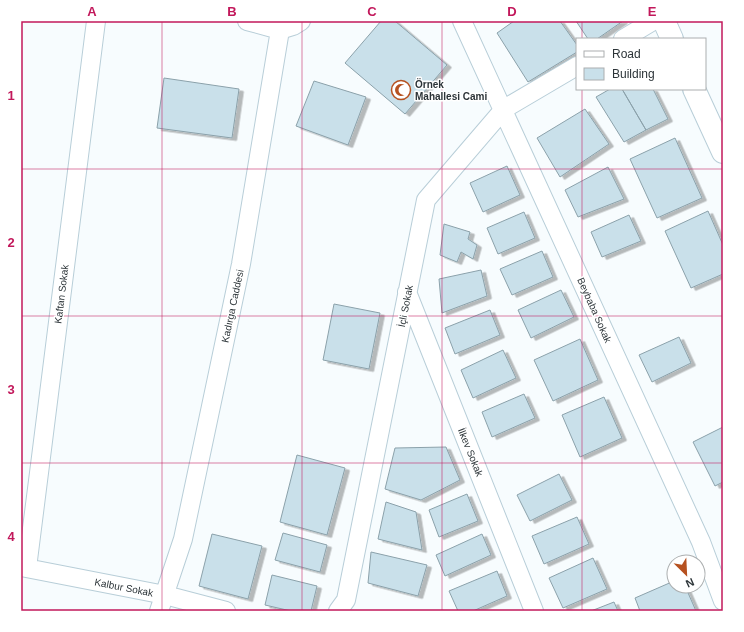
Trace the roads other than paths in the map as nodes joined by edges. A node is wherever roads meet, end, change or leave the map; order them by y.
1 (96, 21) edge
2 (247, 21) edge
3 (301, 21) edge
4 (462, 21) edge
5 (653, 21) edge
6 (664, 21) edge
7 (280, 30) junction
8 (625, 38) edge
9 (672, 38) edge
10 (576, 67) edge
11 (694, 90) edge
12 (504, 109) junction
13 (723, 152) edge
14 (408, 292) junction
15 (24, 568) edge
16 (723, 601) edge
17 (162, 603) edge
18 (226, 611) edge
19 (338, 611) edge
20 (534, 611) edge

1 - 15 street, Kaftan Sokak
2 - 7 street
3 - 7 street
4 - 12 street, Beybaba Sokak
5 - 8 street
6 - 9 street
7 - 17 street, Kadırga Caddesi
10 - 12 street, İçli Sokak
11 - 13 street
12 - 14 street, İçli Sokak
12 - 16 street, Beybaba Sokak
14 - 19 street, İçli Sokak
14 - 20 street, İlkev Sokak
15 - 17 street, Kalbur Sokak
17 - 18 street, Kalbur Sokak

